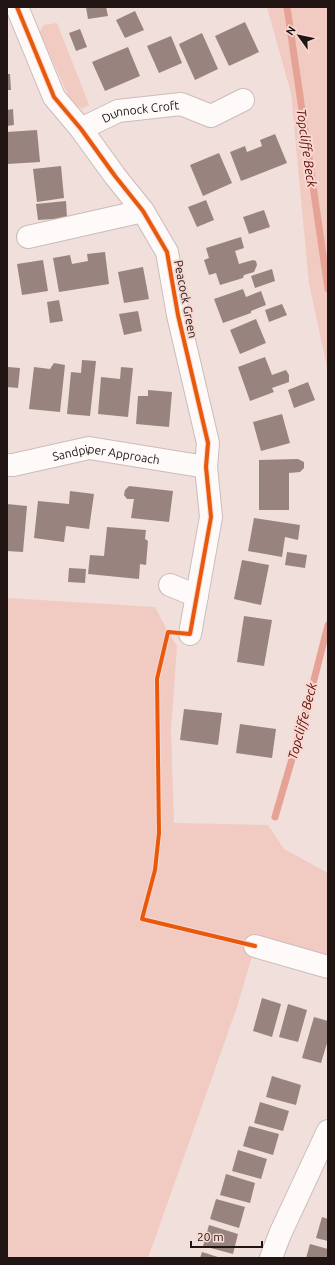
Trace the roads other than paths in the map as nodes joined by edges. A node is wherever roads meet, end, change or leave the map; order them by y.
1 (17, 7) edge
2 (243, 100) dead end
3 (81, 130) junction
4 (143, 211) junction
5 (28, 237) dead end
6 (7, 465) edge
7 (206, 467) junction
8 (170, 585) dead end
9 (197, 596) junction
10 (190, 634) dead end
11 (255, 946) dead end
12 (328, 967) edge
13 (328, 1130) edge
14 (271, 1258) edge

1 - 3 street, Peacock Green
2 - 3 street, Dunnock Croft
3 - 4 street, Peacock Green
4 - 5 street
4 - 7 street, Peacock Green
6 - 7 street, Sandpiper Approach
7 - 9 street, Peacock Green
8 - 9 street
9 - 10 street, Peacock Green
11 - 12 street
13 - 14 street

